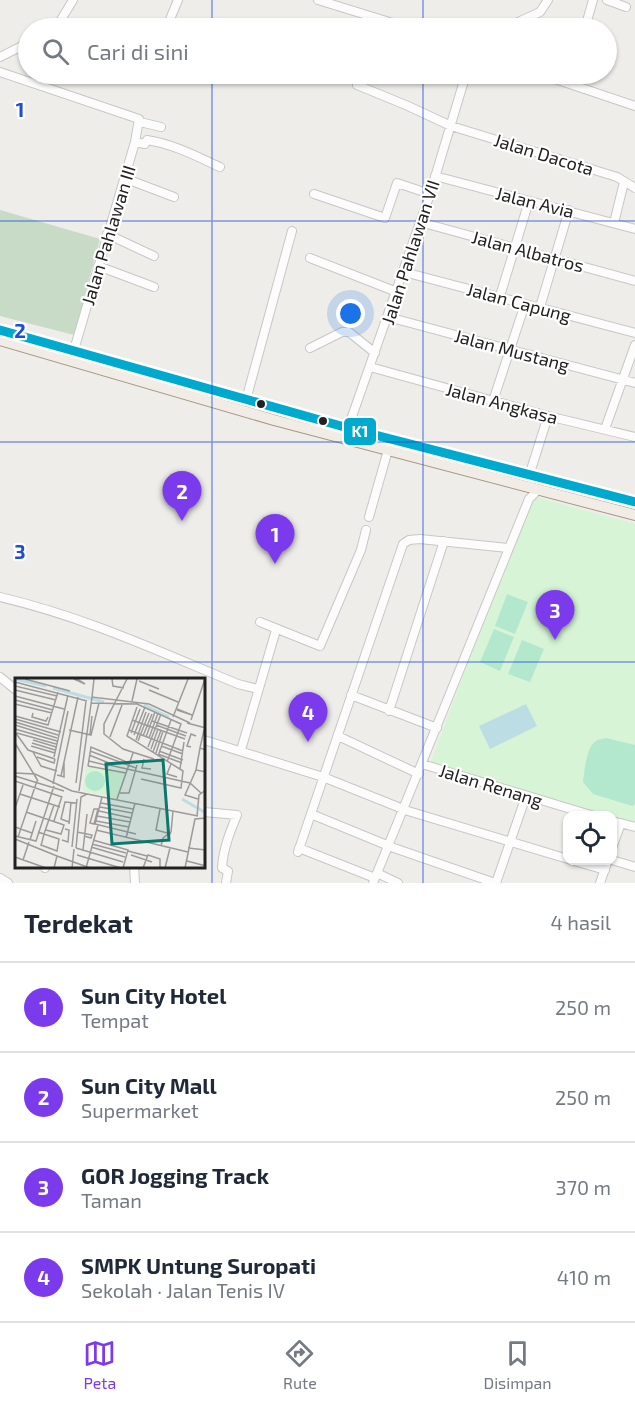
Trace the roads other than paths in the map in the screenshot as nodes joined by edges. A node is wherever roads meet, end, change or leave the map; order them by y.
1 (73, 0) edge
2 (177, 0) edge
3 (318, 0) edge
4 (548, 0) edge
5 (593, 0) edge
6 (607, 0) edge
7 (626, 7) dead end
8 (62, 18) edge
9 (170, 18) edge
10 (376, 18) edge
11 (528, 18) edge
12 (588, 18) edge
13 (18, 48) edge
14 (0, 57) edge
15 (0, 72) edge
16 (18, 78) edge
17 (35, 84) edge
18 (463, 84) edge
19 (571, 84) edge
20 (357, 85) dead end
21 (635, 106) edge
22 (140, 120) junction
23 (451, 126) junction
24 (161, 127) dead end
25 (135, 142) junction
26 (220, 168) dead end
27 (435, 176) junction
28 (124, 178) junction
29 (624, 182) junction
30 (635, 188) edge
31 (314, 194) dead end
32 (430, 194) junction
33 (174, 197) dead end
34 (529, 201) junction
35 (569, 210) junction
36 (420, 222) junction
37 (614, 223) junction
38 (635, 229) edge
39 (292, 231) dead end
40 (107, 234) junction
41 (515, 248) junction
42 (154, 256) dead end
43 (310, 258) dead end
44 (555, 258) junction
45 (98, 266) junction
46 (404, 272) junction
47 (635, 281) edge
48 (154, 287) dead end
49 (397, 292) junction
50 (500, 296) junction
51 (525, 304) junction
52 (540, 307) junction
53 (388, 317) junction
54 (0, 330) edge
55 (635, 333) edge
56 (0, 340) edge
57 (635, 345) edge
58 (310, 348) dead end
59 (74, 350) junction
60 (510, 350) junction
61 (375, 352) junction
62 (370, 367) junction
63 (624, 380) junction
64 (635, 383) edge
65 (246, 400) junction
66 (493, 401) junction
67 (275, 414) junction
68 (548, 416) junction
69 (290, 418) junction
70 (348, 428) junction
71 (605, 429) junction
72 (635, 437) edge
73 (388, 450) junction
74 (528, 476) junction
75 (537, 490) junction
76 (529, 499) junction
77 (635, 502) edge
78 (635, 515) edge
79 (369, 517) dead end
80 (366, 530) dead end
81 (444, 542) junction
82 (508, 549) junction
83 (0, 597) edge
84 (260, 622) dead end
85 (276, 630) junction
86 (0, 677) edge
87 (15, 689) edge
88 (258, 689) junction
89 (351, 695) junction
90 (389, 711) junction
91 (437, 728) junction
92 (338, 736) junction
93 (206, 741) edge
94 (241, 750) junction
95 (422, 764) junction
96 (419, 774) junction
97 (324, 777) junction
98 (526, 796) junction
99 (404, 809) junction
100 (577, 811) edge
101 (206, 812) edge
102 (311, 814) junction
103 (617, 822) edge
104 (635, 827) edge
105 (510, 843) junction
106 (389, 846) junction
107 (563, 858) edge
108 (617, 862) edge
109 (586, 865) edge
110 (606, 865) edge
111 (635, 867) edge
112 (134, 868) edge
113 (604, 870) junction
114 (0, 878) edge
115 (375, 878) edge
116 (8, 883) edge
117 (135, 883) edge
118 (226, 883) edge
119 (398, 883) edge
120 (496, 883) edge
121 (600, 883) edge

1 - 8 street
2 - 9 street
3 - 10 street
4 - 11 street
5 - 12 street
6 - 7 street
13 - 14 street
15 - 16 street
17 - 22 street
18 - 23 street, Jalan Pahlawan VII
19 - 21 street
20 - 23 street, Jalan Dacota
22 - 24 street
22 - 25 street, Jalan Pahlawan III
23 - 27 street, Jalan Pahlawan VII
23 - 29 street, Jalan Dacota
25 - 26 street
25 - 28 street, Jalan Pahlawan III
27 - 32 street, Jalan Pahlawan VII
27 - 34 street, Jalan Avia
28 - 33 street
28 - 40 street, Jalan Pahlawan III
29 - 30 street, Jalan Dacota
29 - 37 street
31 - 32 street
32 - 36 street, Jalan Pahlawan VII
34 - 35 street, Jalan Avia
34 - 41 street
35 - 37 street, Jalan Avia
35 - 44 street
36 - 41 street, Jalan Albatros
36 - 46 street, Jalan Pahlawan VII
37 - 38 street, Jalan Avia
39 - 65 street
40 - 42 street
40 - 45 street, Jalan Pahlawan III
41 - 44 street, Jalan Albatros
41 - 50 street
43 - 49 street
44 - 47 street, Jalan Albatros
44 - 52 street
45 - 48 street
45 - 59 street, Jalan Pahlawan III
46 - 49 street, Jalan Pahlawan VII
46 - 50 street, Jalan Capung
49 - 53 street, Jalan Pahlawan VII
50 - 51 street, Jalan Capung
51 - 52 street, Jalan Capung
51 - 60 street
52 - 55 street, Jalan Capung
53 - 60 street, Jalan Mustang
53 - 61 street, Jalan Pahlawan VII
54 - 59 main road
56 - 67 main road
57 - 63 street
58 - 61 street
59 - 65 main road
60 - 63 street, Jalan Mustang
60 - 66 street
61 - 62 street, Jalan Pahlawan VII
62 - 66 street, Jalan Angkasa
62 - 70 street, Jalan Pahlawan VII
63 - 64 street, Jalan Mustang
63 - 71 street
65 - 67 main road
66 - 68 street, Jalan Angkasa
67 - 69 main road
68 - 71 street, Jalan Angkasa
68 - 74 street
69 - 70 main road
69 - 73 main road
70 - 74 main road
71 - 72 street, Jalan Angkasa
73 - 74 main road
73 - 79 street
74 - 75 main road
74 - 76 street
74 - 77 main road
75 - 76 street
75 - 78 main road
76 - 82 street
80 - 85 street
81 - 82 street
81 - 89 street
81 - 90 street
82 - 91 street
83 - 88 street
84 - 85 street
85 - 88 street
86 - 87 street
88 - 94 street
89 - 90 street
89 - 92 street
90 - 91 street
91 - 95 street
92 - 96 street
92 - 97 street
93 - 94 street
94 - 97 street
95 - 96 street
95 - 98 street, Jalan Renang
96 - 99 street
97 - 99 street
97 - 102 street
98 - 100 street, Jalan Renang
98 - 105 street
99 - 105 street
99 - 106 street
101 - 118 street
102 - 106 street
102 - 115 street
103 - 104 street
105 - 107 street
105 - 120 street
106 - 115 street
106 - 120 street
108 - 111 street
109 - 113 street
110 - 113 street
112 - 117 street
113 - 121 street
114 - 116 street
115 - 119 street

